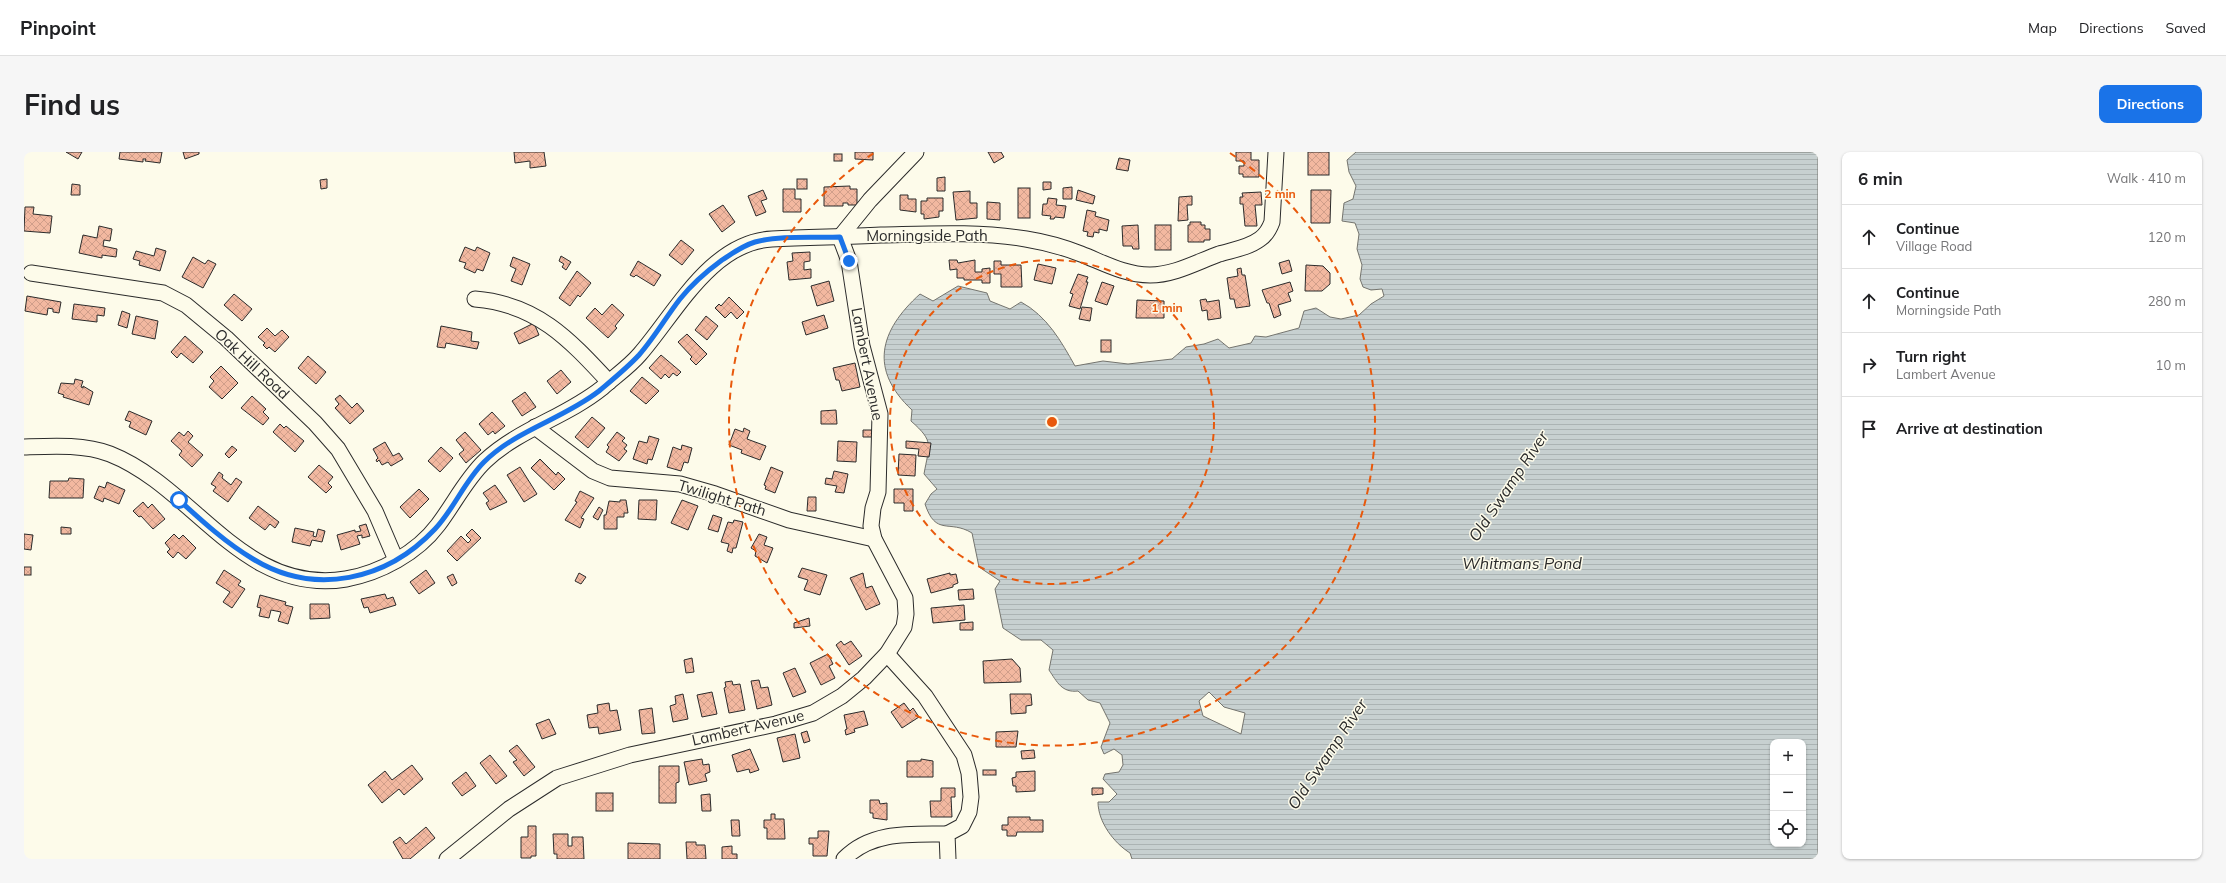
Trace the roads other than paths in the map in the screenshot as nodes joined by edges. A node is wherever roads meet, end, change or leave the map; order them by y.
1 (916, 152) edge
2 (1276, 152) edge
3 (840, 237) junction
4 (31, 273) dead end
5 (475, 299) dead end
6 (609, 382) junction
7 (535, 427) junction
8 (24, 447) edge
9 (874, 539) junction
10 (396, 560) junction
11 (887, 654) junction
12 (947, 834) junction
13 (447, 859) edge
14 (844, 859) edge
15 (948, 859) edge

1 - 3 street
2 - 3 street, Morningside Path
3 - 6 street, Morningside Path
3 - 9 street, Lambert Avenue
4 - 10 street, Oak Hill Road
5 - 6 street
6 - 7 street, Morningside Path
7 - 9 street, Twilight Path
7 - 10 street, Morningside Path
8 - 10 street, Morningside Path
9 - 11 street, Lambert Avenue
11 - 12 street
11 - 13 street, Lambert Avenue
12 - 14 street
12 - 15 street

